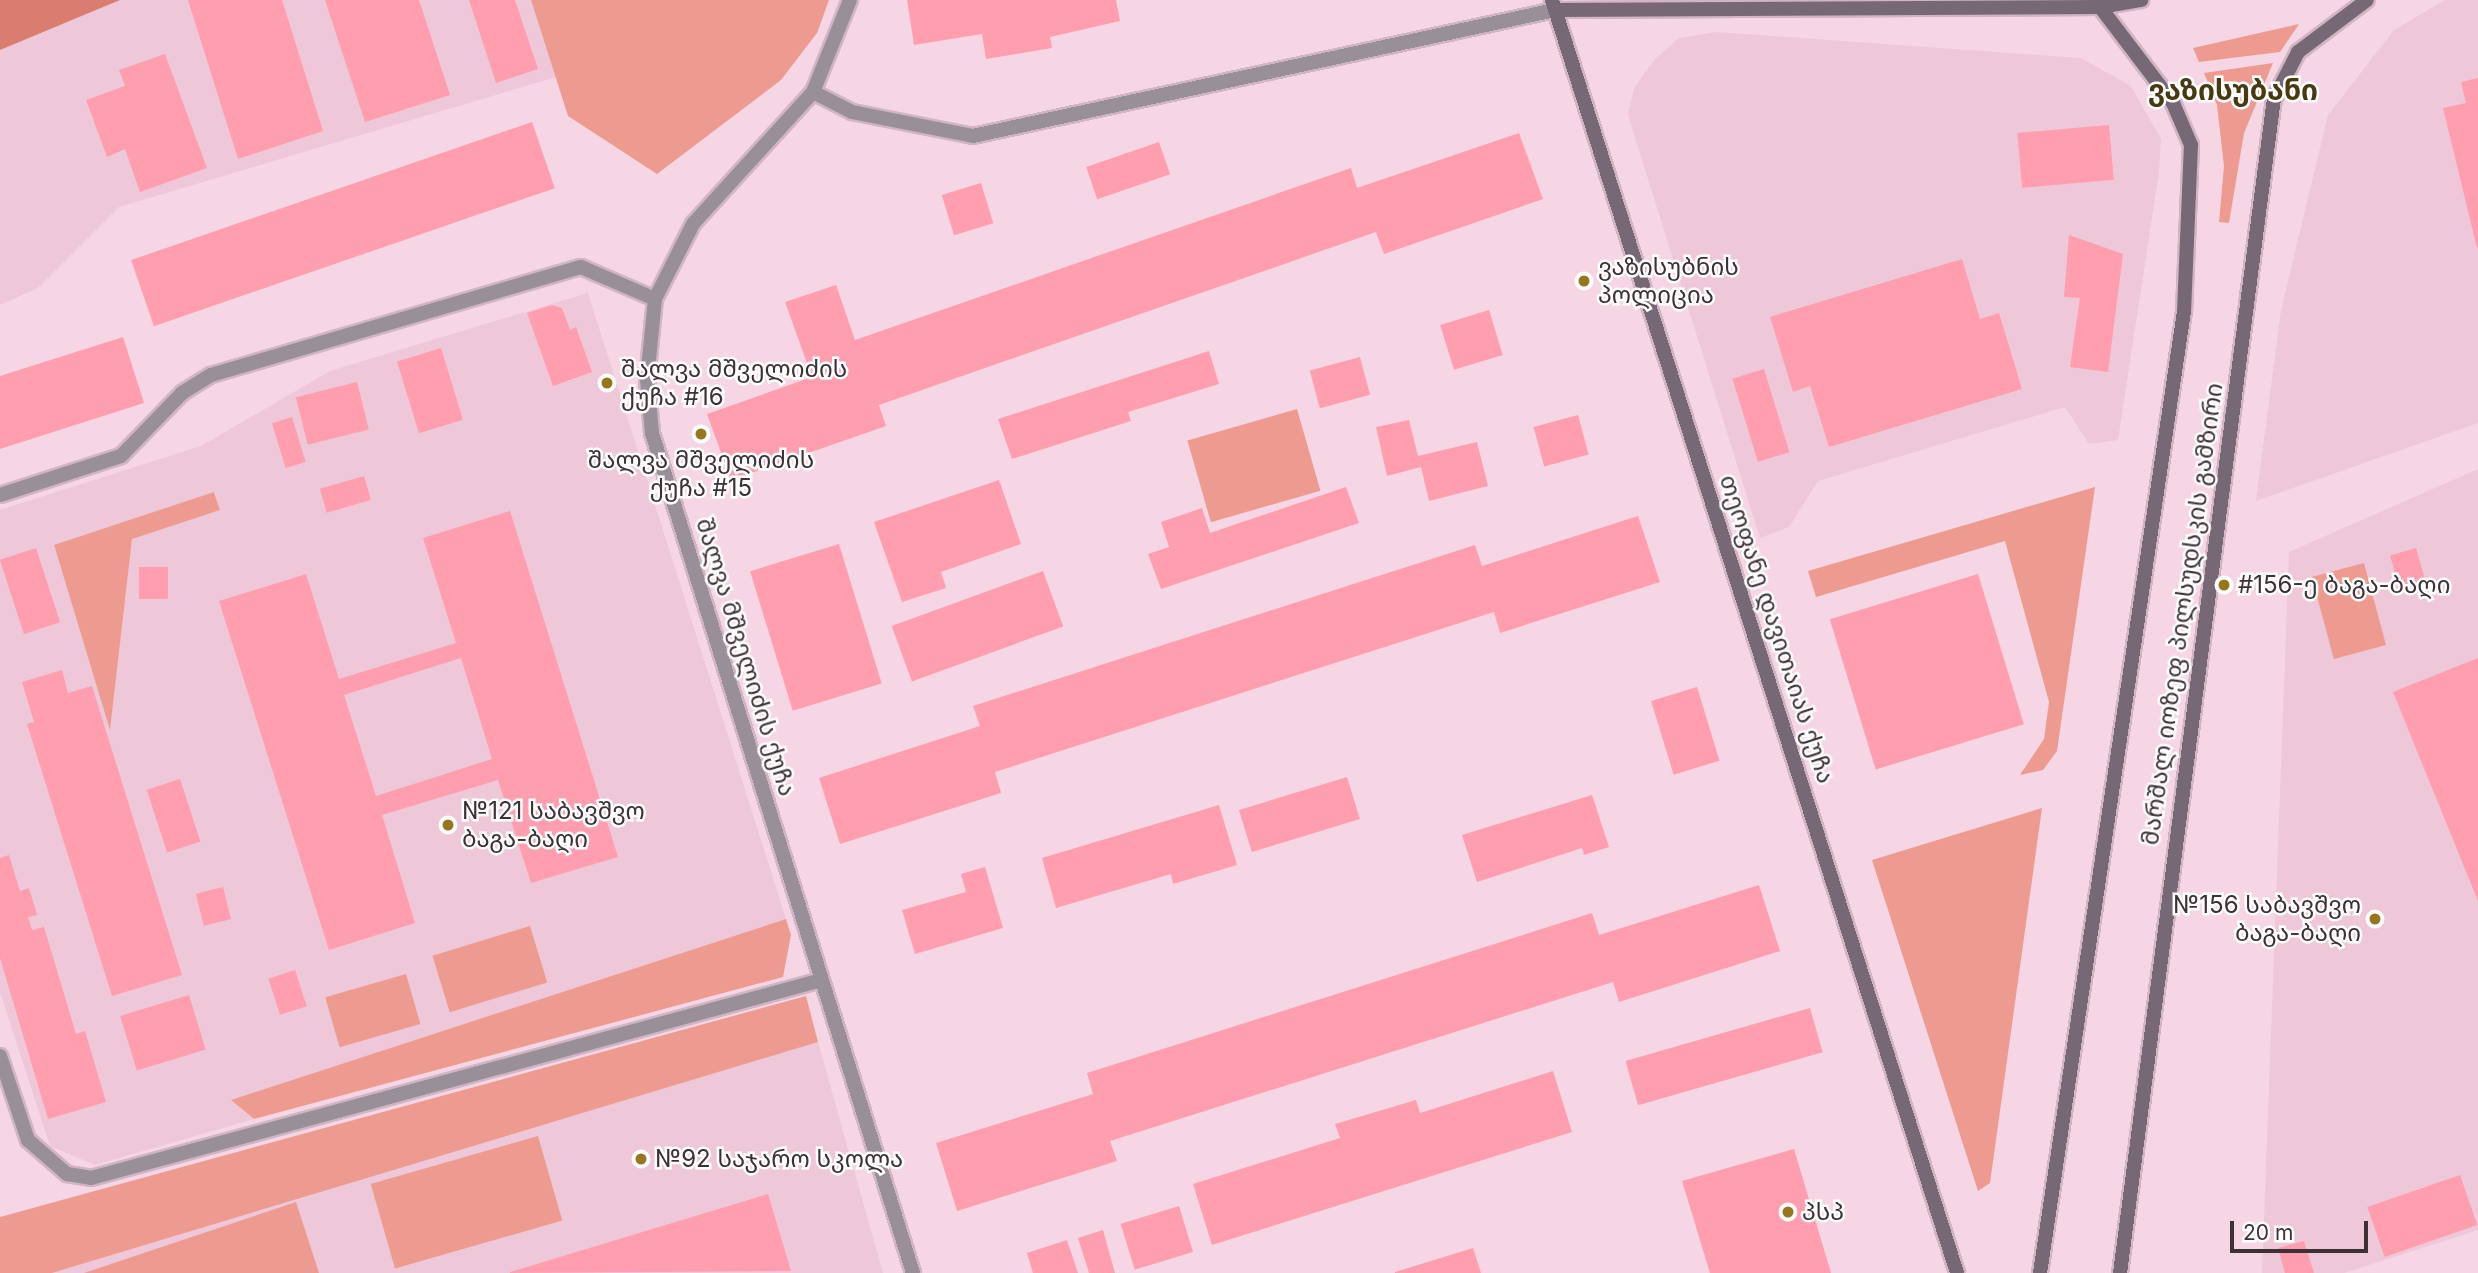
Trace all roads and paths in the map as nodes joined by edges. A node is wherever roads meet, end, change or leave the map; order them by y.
1 (850, 0) edge
2 (2141, 0) edge
3 (2367, 0) edge
4 (1897, 2) edge
5 (1556, 3) edge
6 (2100, 7) junction
7 (813, 92) junction
8 (655, 299) junction
9 (0, 495) edge
10 (822, 979) junction
11 (0, 1056) edge
12 (913, 1273) edge
13 (1957, 1273) edge
14 (2040, 1273) edge
15 (2120, 1273) edge

1 - 7 street
2 - 6 main road
3 - 15 main road, მარშალ იოზეფ პილსუდსკის გამზირი
4 - 5 main road
4 - 6 main road
5 - 7 street
5 - 13 main road, თეოფანე დავითაიას ქუჩა
6 - 14 main road, მარშალ იოზეფ პილსუდსკის გამზირი
7 - 8 street, შალვა მშველიძის ქუჩა
8 - 9 street
8 - 10 street, შალვა მშველიძის ქუჩა
10 - 11 street
10 - 12 street, შალვა მშველიძის ქუჩა

